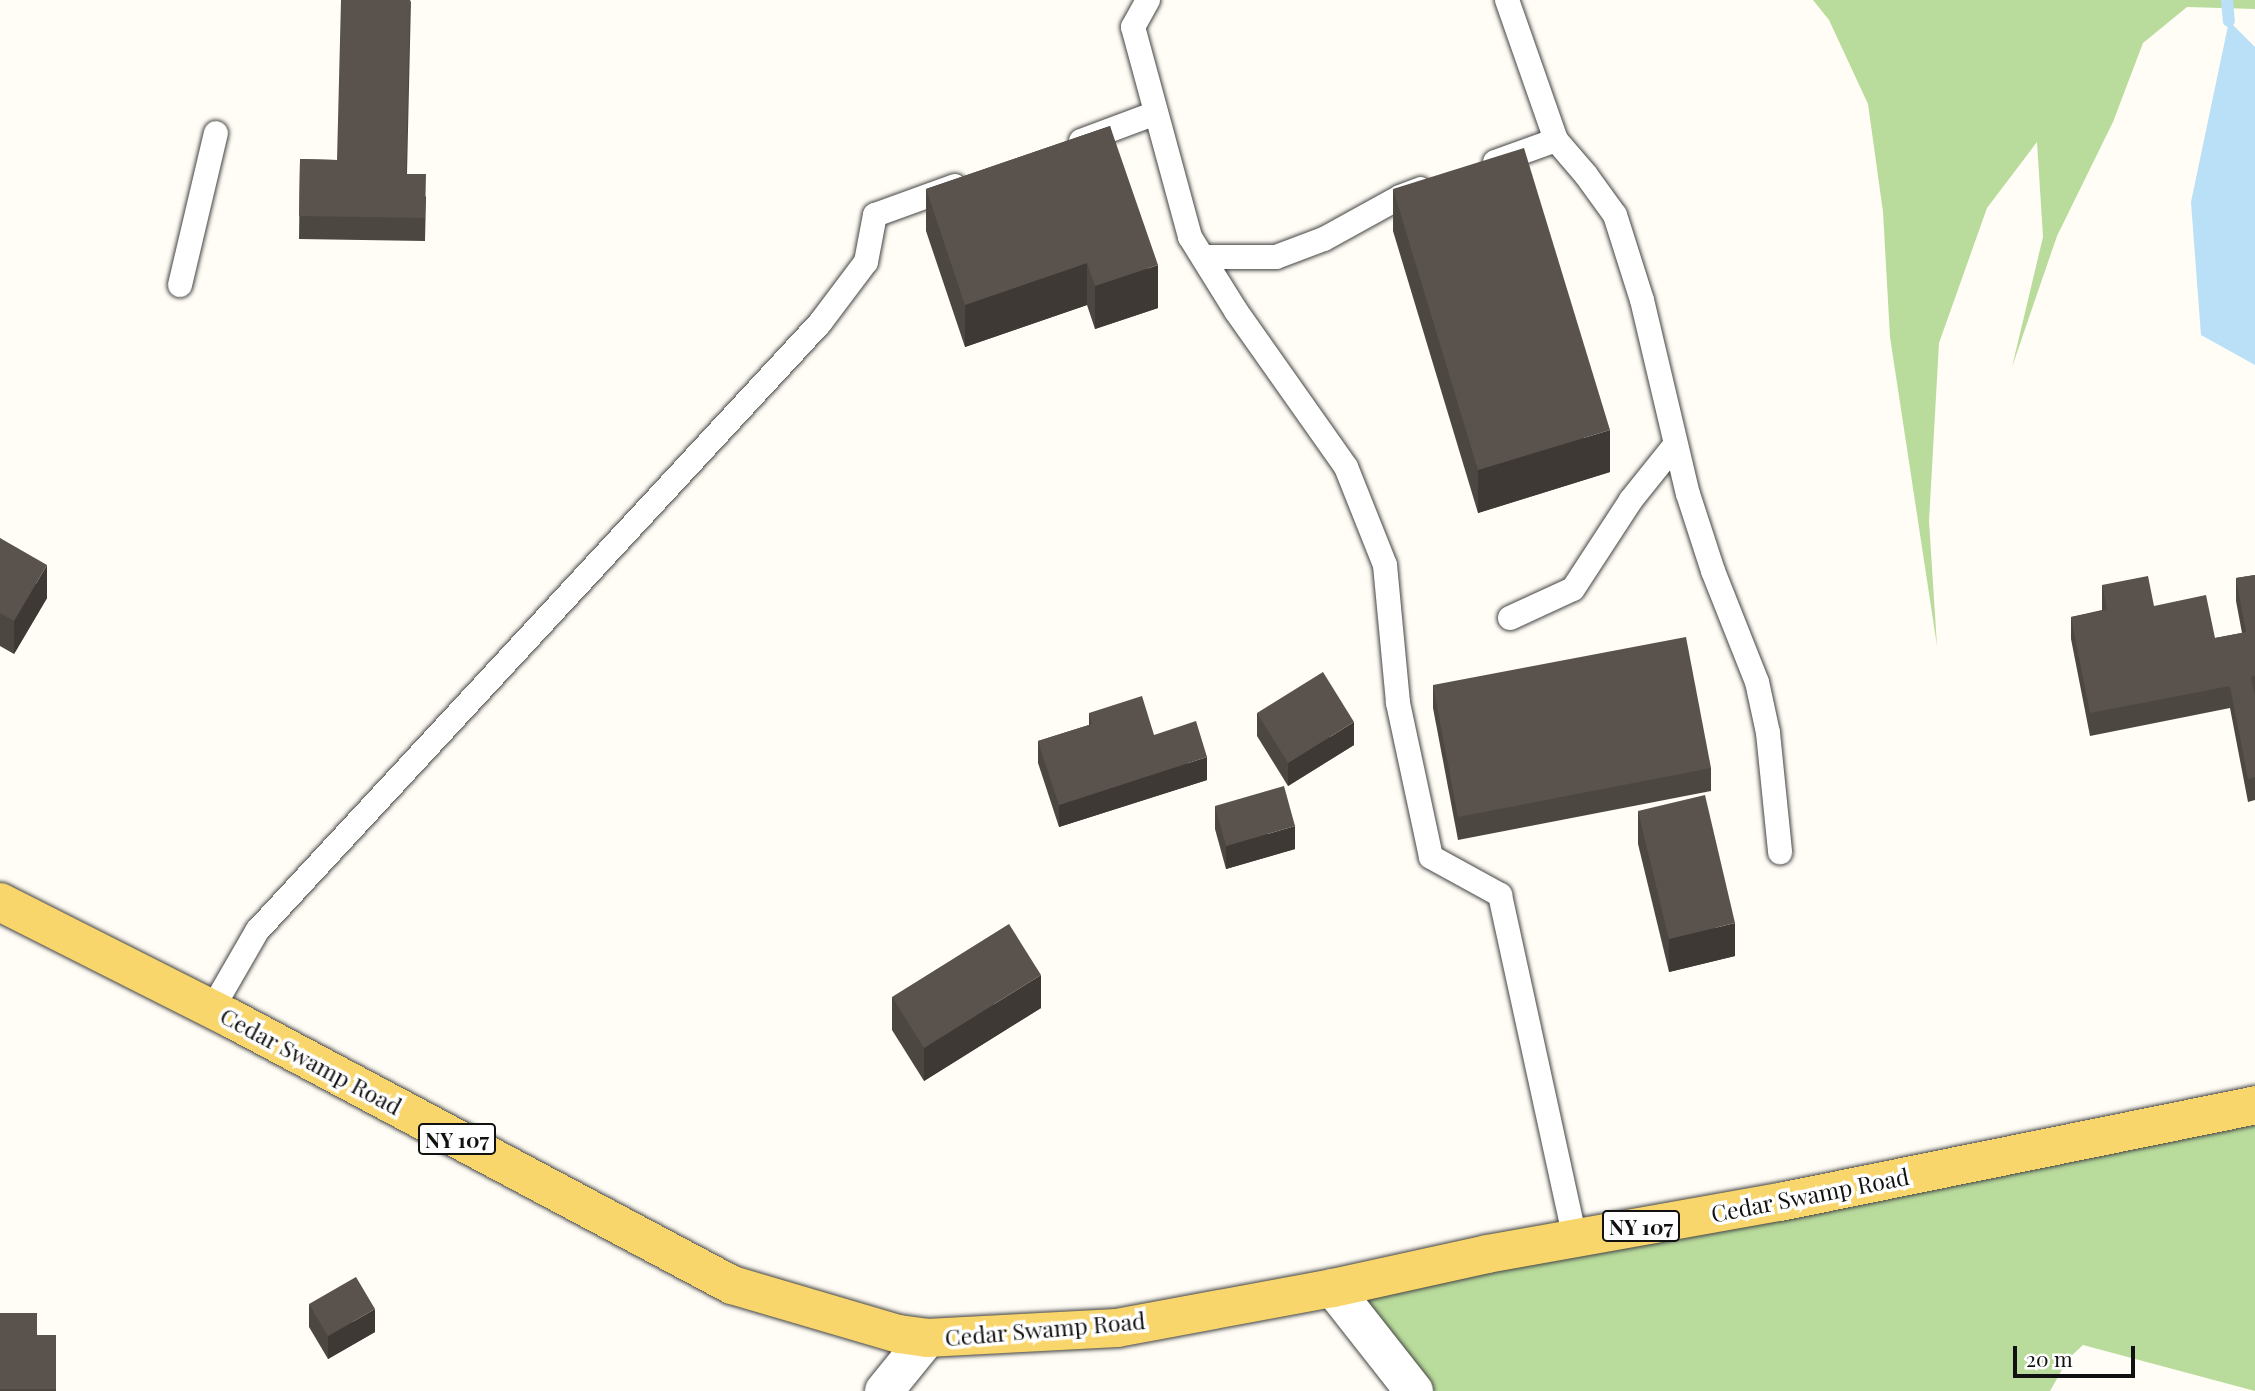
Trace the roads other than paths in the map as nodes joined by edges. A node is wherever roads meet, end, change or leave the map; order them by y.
1 (1148, 0) edge
2 (1507, 0) edge
3 (1156, 113) junction
4 (216, 133) dead end
5 (1556, 140) junction
6 (1054, 150) edge
7 (1478, 169) edge
8 (977, 178) edge
9 (1439, 183) edge
10 (1203, 257) junction
11 (180, 285) dead end
12 (1675, 445) junction
13 (1510, 618) dead end
14 (1780, 852) dead end
15 (0, 902) edge
16 (212, 1009) junction
17 (2255, 1105) edge
18 (1575, 1238) junction
19 (1333, 1289) junction
20 (927, 1338) junction
21 (884, 1391) edge
22 (1414, 1391) edge

1 - 3 lane
2 - 5 lane
3 - 6 lane
3 - 10 lane
4 - 11 lane
5 - 7 lane
5 - 12 lane
8 - 16 lane
9 - 10 lane
10 - 18 lane
12 - 13 lane
12 - 14 lane
15 - 16 main road, Cedar Swamp Road / NY 107
16 - 20 main road, Cedar Swamp Road / NY 107
17 - 18 main road, Cedar Swamp Road / NY 107
18 - 19 main road, Cedar Swamp Road / NY 107
19 - 20 main road, Cedar Swamp Road / NY 107
19 - 22 street
20 - 21 street

